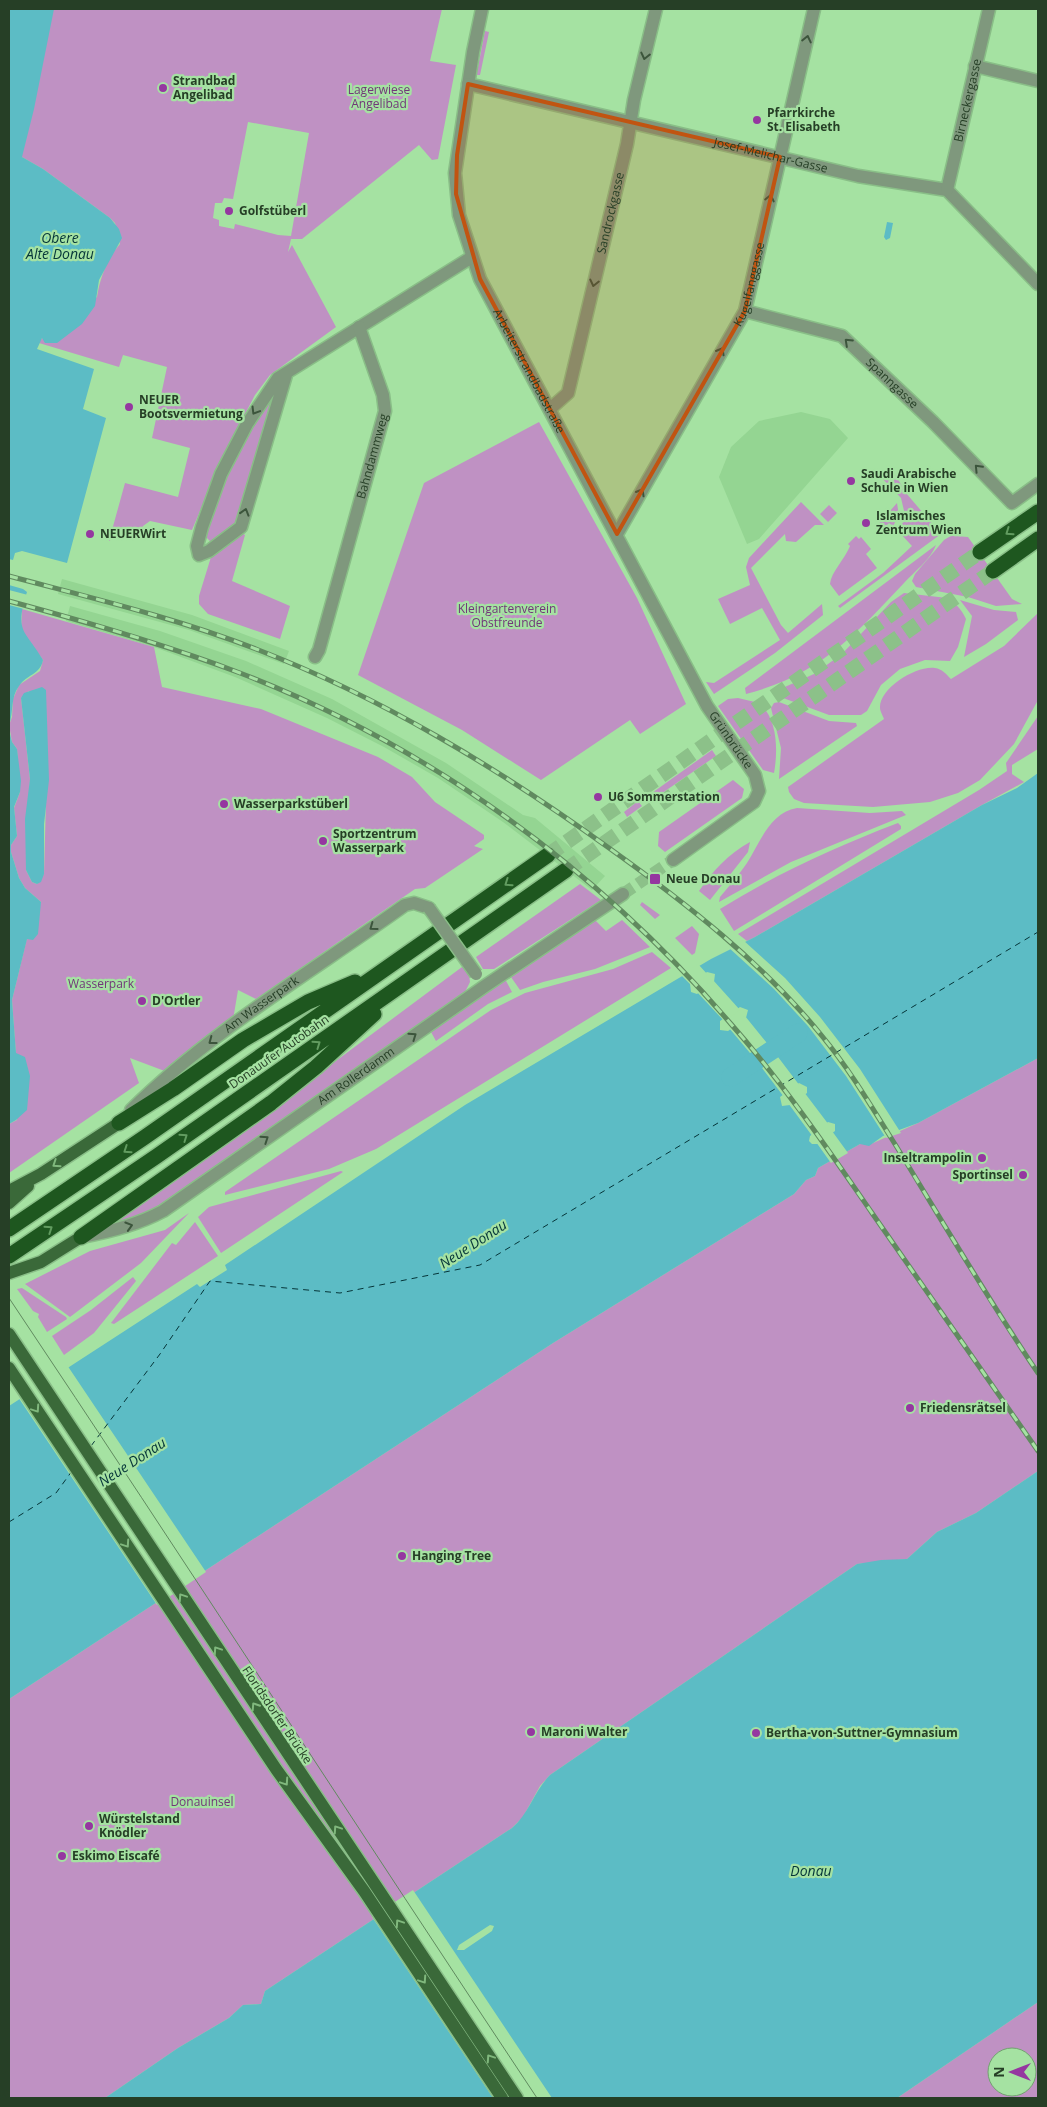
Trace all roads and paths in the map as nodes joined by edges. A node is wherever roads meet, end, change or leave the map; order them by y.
1 (482, 9) edge
2 (656, 9) edge
3 (814, 9) edge
4 (989, 9) edge
5 (975, 66) junction
6 (1038, 81) edge
7 (468, 84) junction
8 (631, 121) junction
9 (780, 157) junction
10 (946, 190) junction
11 (472, 257) junction
12 (1038, 284) edge
13 (745, 311) junction
14 (359, 327) junction
15 (286, 375) junction
16 (550, 409) junction
17 (1038, 484) edge
18 (1038, 512) edge
19 (617, 534) junction
20 (1038, 539) edge
21 (980, 552) tunnel mouth
22 (993, 571) tunnel mouth
23 (315, 657) dead end
24 (707, 706) joint
25 (548, 855) tunnel mouth
26 (673, 860) tunnel mouth
27 (566, 870) tunnel mouth
28 (623, 894) tunnel mouth
29 (382, 971) junction
30 (416, 974) junction
31 (485, 986) junction
32 (119, 1123) junction
33 (41, 1174) junction
34 (9, 1191) edge
35 (9, 1203) edge
36 (9, 1229) edge
37 (81, 1237) junction
38 (9, 1256) edge
39 (10, 1273) edge
40 (9, 1334) edge
41 (9, 1368) edge
42 (353, 1864) junction
43 (502, 2098) edge
44 (517, 2098) edge

1 - 7 street, Arbeiterstrandbadstraße
2 -> 8 street, Sandrockgasse
9 -> 3 street, Kugelfanggasse
4 - 5 street, Birneckergasse
5 - 6 street
5 - 10 street, Birneckergasse
7 - 8 street, Josef-Melichar-Gasse
7 - 11 street, Arbeiterstrandbadstraße
8 - 9 street, Josef-Melichar-Gasse
8 -> 16 street, Sandrockgasse
9 - 10 street, Josef-Melichar-Gasse
13 -> 9 street, Kugelfanggasse
10 - 12 street
11 - 14 street
11 - 16 street, Arbeiterstrandbadstraße
17 -> 13 street, Spanngasse
19 -> 13 street, Kugelfanggasse
14 - 15 street
14 - 23 street, Bahndammweg
15 -> 15 street
16 - 19 street, Arbeiterstrandbadstraße
18 -> 21 highway
19 - 24 street, Arbeiterstrandbadstraße
20 - 22 highway
24 - 26 street, Grünbrücke
25 -> 29 highway, Donauufer Autobahn
27 - 30 highway, Donauufer Autobahn
28 - 31 street, Am Rollerdamm
29 - 32 highway
29 -> 36 highway, Donauufer Autobahn
30 - 37 highway
38 -> 30 highway, Donauufer Autobahn
31 -> 32 street, Am Wasserpark, bridge
37 -> 31 street, Am Rollerdamm
32 -> 33 main road
33 - 34 main road
33 - 35 main road
37 - 39 main road
42 -> 40 main road, Floridsdorfer Brücke
41 -> 42 main road, Floridsdorfer Brücke
42 -> 43 main road, Floridsdorfer Brücke
44 -> 42 main road, Floridsdorfer Brücke

